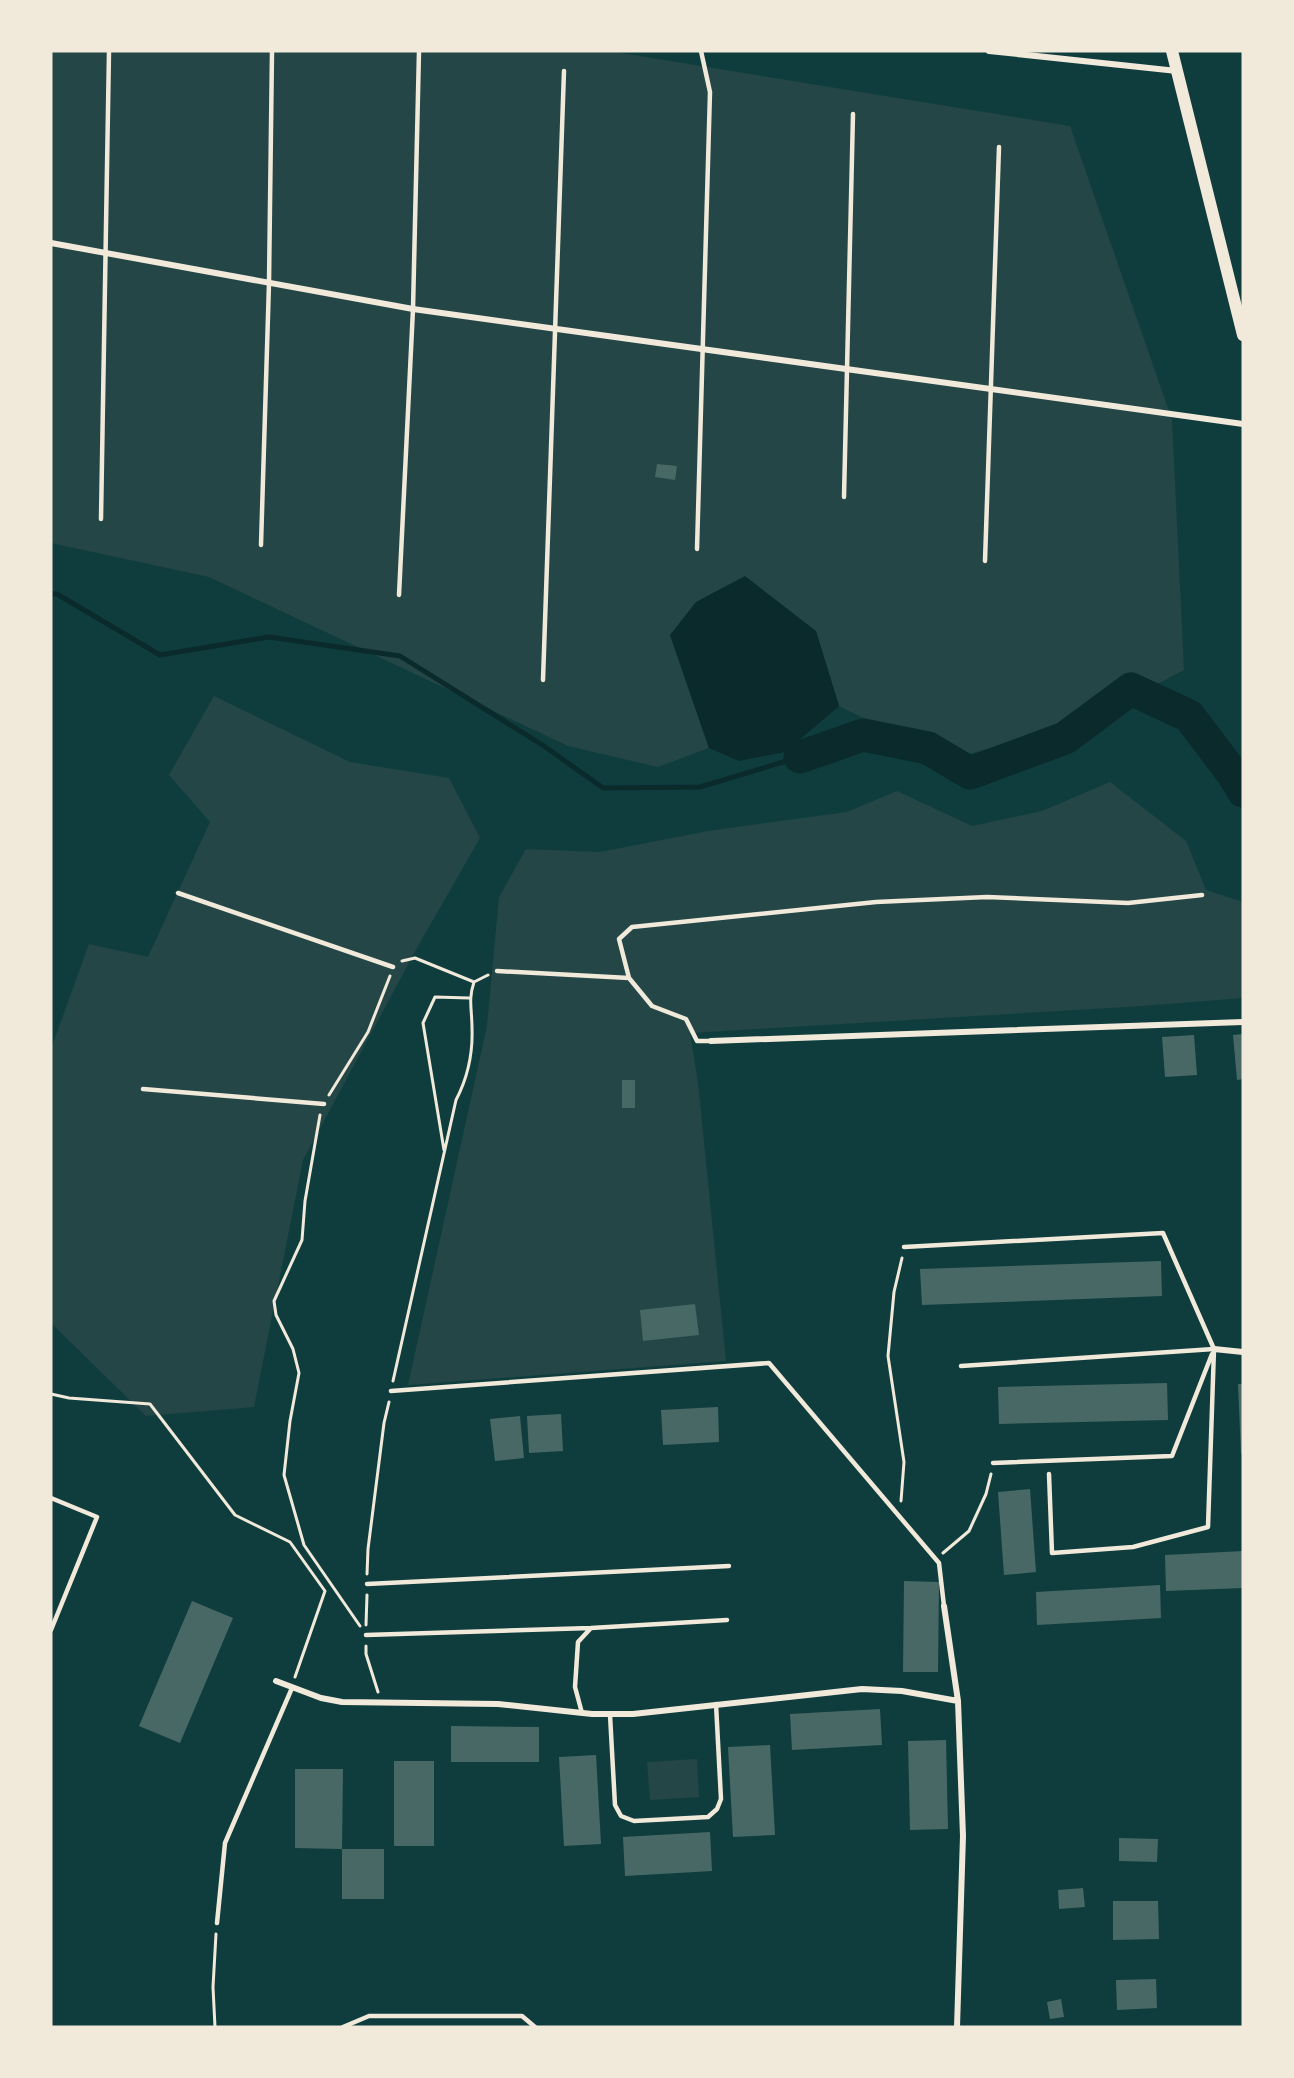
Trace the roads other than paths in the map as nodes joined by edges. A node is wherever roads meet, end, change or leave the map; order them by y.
1 (109, 51) edge
2 (272, 51) edge
3 (419, 51) edge
4 (701, 51) edge
5 (989, 51) edge
6 (1172, 51) edge
7 (564, 71) dead end
8 (1178, 71) junction
9 (853, 114) dead end
10 (999, 147) dead end
11 (51, 243) edge
12 (106, 253) junction
13 (269, 283) junction
14 (413, 309) junction
15 (555, 328) junction
16 (1243, 335) edge
17 (703, 349) junction
18 (847, 369) junction
19 (991, 389) junction
20 (1243, 424) edge
21 (844, 496) dead end
22 (102, 519) dead end
23 (261, 545) dead end
24 (697, 549) dead end
25 (985, 561) dead end
26 (399, 595) dead end
27 (543, 680) dead end
28 (178, 893) dead end
29 (1202, 895) dead end
30 (393, 967) road end
31 (497, 971) road end
32 (629, 978) junction
33 (1243, 1022) edge
34 (711, 1041) joint
35 (143, 1089) dead end
36 (324, 1104) road end
37 (904, 1247) road end
38 (1214, 1349) junction
39 (1243, 1352) edge
40 (961, 1366) dead end
41 (391, 1391) road end
42 (993, 1463) road end
43 (1049, 1474) dead end
44 (51, 1498) edge
45 (729, 1566) dead end
46 (367, 1584) road end
47 (944, 1606) joint
48 (727, 1620) dead end
49 (591, 1628) junction
50 (51, 1630) edge
51 (366, 1635) road end
52 (276, 1681) dead end
53 (292, 1688) junction
54 (958, 1701) junction
55 (716, 1704) junction
56 (582, 1713) junction
57 (610, 1715) junction
58 (217, 1923) road end
59 (343, 2027) edge
60 (535, 2027) edge
61 (957, 2027) edge

1 - 12 lane
2 - 13 lane
3 - 14 lane
4 - 17 lane
5 - 8 street
6 - 8 main road
7 - 15 lane
8 - 16 main road
9 - 18 lane
10 - 19 lane
11 - 12 street
12 - 13 street
12 - 22 lane
13 - 14 street
13 - 23 lane
14 - 15 street
14 - 26 lane
15 - 17 street
15 - 27 lane
17 - 18 street
17 - 24 lane
18 - 19 street
18 - 21 lane
19 - 20 street
19 - 25 lane
28 - 30 lane
29 - 32 lane
31 - 32 lane
32 - 34 lane
33 - 34 street
35 - 36 lane
37 - 38 lane
38 - 39 street
38 - 40 lane
38 - 42 lane
38 - 43 lane
41 - 47 lane
44 - 50 lane
45 - 46 lane
47 - 54 street
48 - 49 lane
49 - 51 lane
49 - 56 lane
52 - 53 street
53 - 56 street
53 - 58 lane
54 - 55 street
54 - 61 street
55 - 57 street
55 - 57 lane
56 - 57 street
59 - 60 lane

